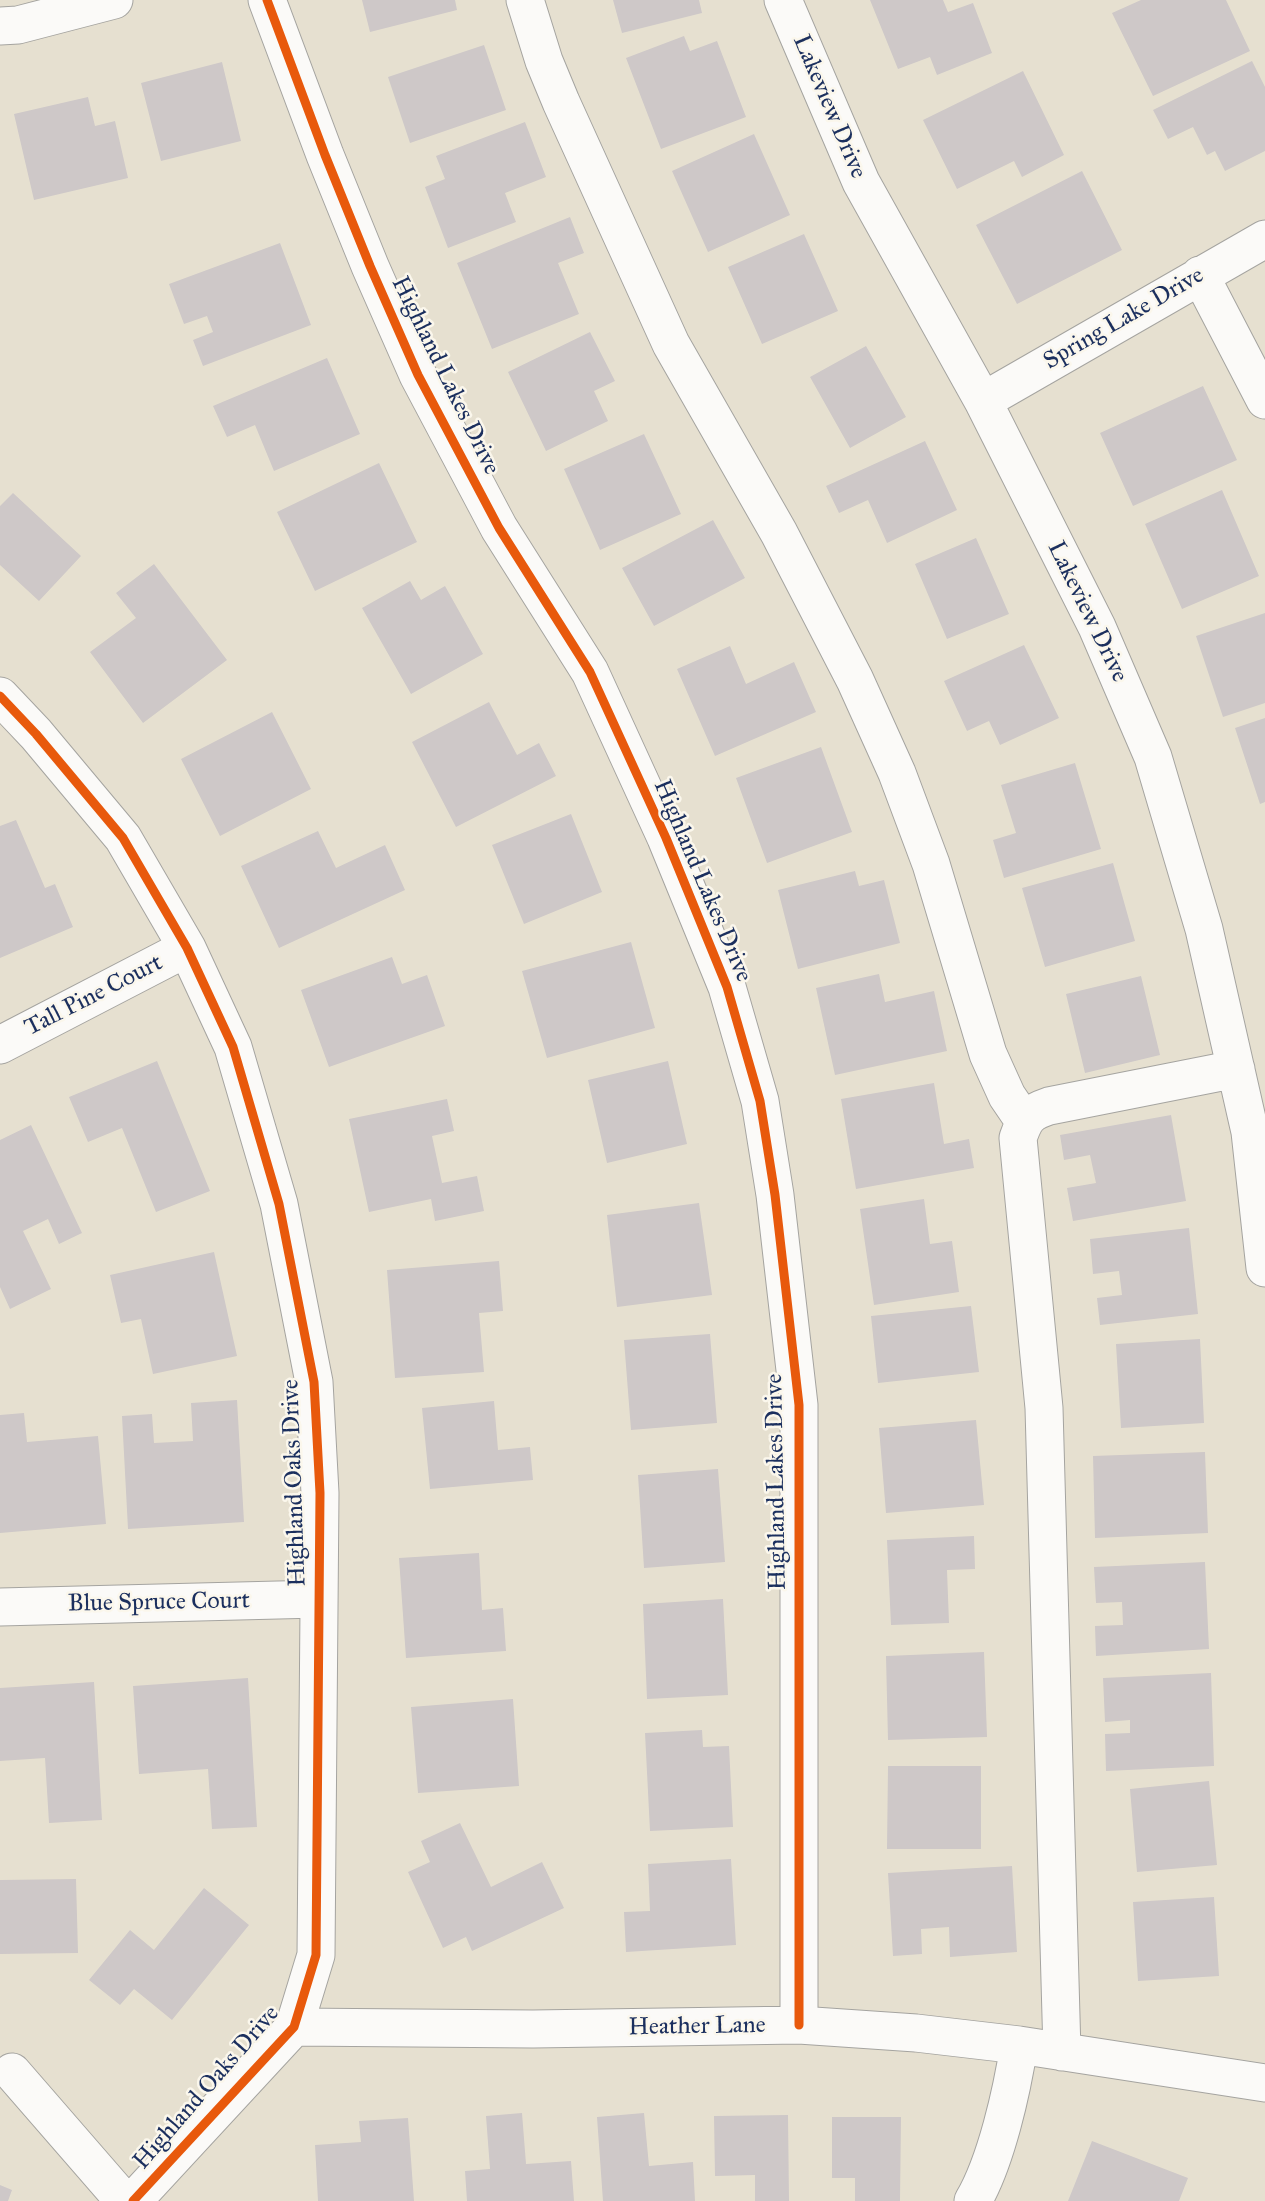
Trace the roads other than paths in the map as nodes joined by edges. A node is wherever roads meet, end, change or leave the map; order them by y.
1 (114, 0) edge
2 (267, 0) edge
3 (525, 0) edge
4 (783, 0) edge
5 (0, 26) edge
6 (1265, 239) edge
7 (1200, 275) junction
8 (1265, 400) edge
9 (983, 401) junction
10 (0, 696) edge
11 (187, 948) junction
12 (0, 1045) edge
13 (1236, 1069) junction
14 (1024, 1121) junction
15 (1265, 1268) edge
16 (318, 1599) junction
17 (0, 1607) edge
18 (799, 2025) junction
19 (294, 2027) junction
20 (1019, 2045) junction
21 (1062, 2052) junction
22 (12, 2072) dead end
23 (1265, 2083) edge
24 (124, 2201) edge
25 (133, 2201) edge
26 (973, 2201) edge

1 - 5 street
2 - 18 street, Highland Lakes Drive
3 - 14 street
4 - 9 street, Lakeview Drive
6 - 7 street, Spring Lake Drive
7 - 8 street
7 - 9 street, Spring Lake Drive
9 - 13 street, Lakeview Drive
10 - 11 street, Highland Oaks Drive
11 - 12 street, Tall Pine Court
11 - 16 street, Highland Oaks Drive
13 - 14 street
13 - 15 street, Lakeview Drive
14 - 21 street
16 - 17 street, Blue Spruce Court
16 - 19 street, Highland Oaks Drive
18 - 19 street, Heather Lane
18 - 20 street, Heather Lane
19 - 25 street, Highland Oaks Drive
20 - 21 street, Heather Lane
20 - 26 street
21 - 23 street, Heather Lane
22 - 24 street

